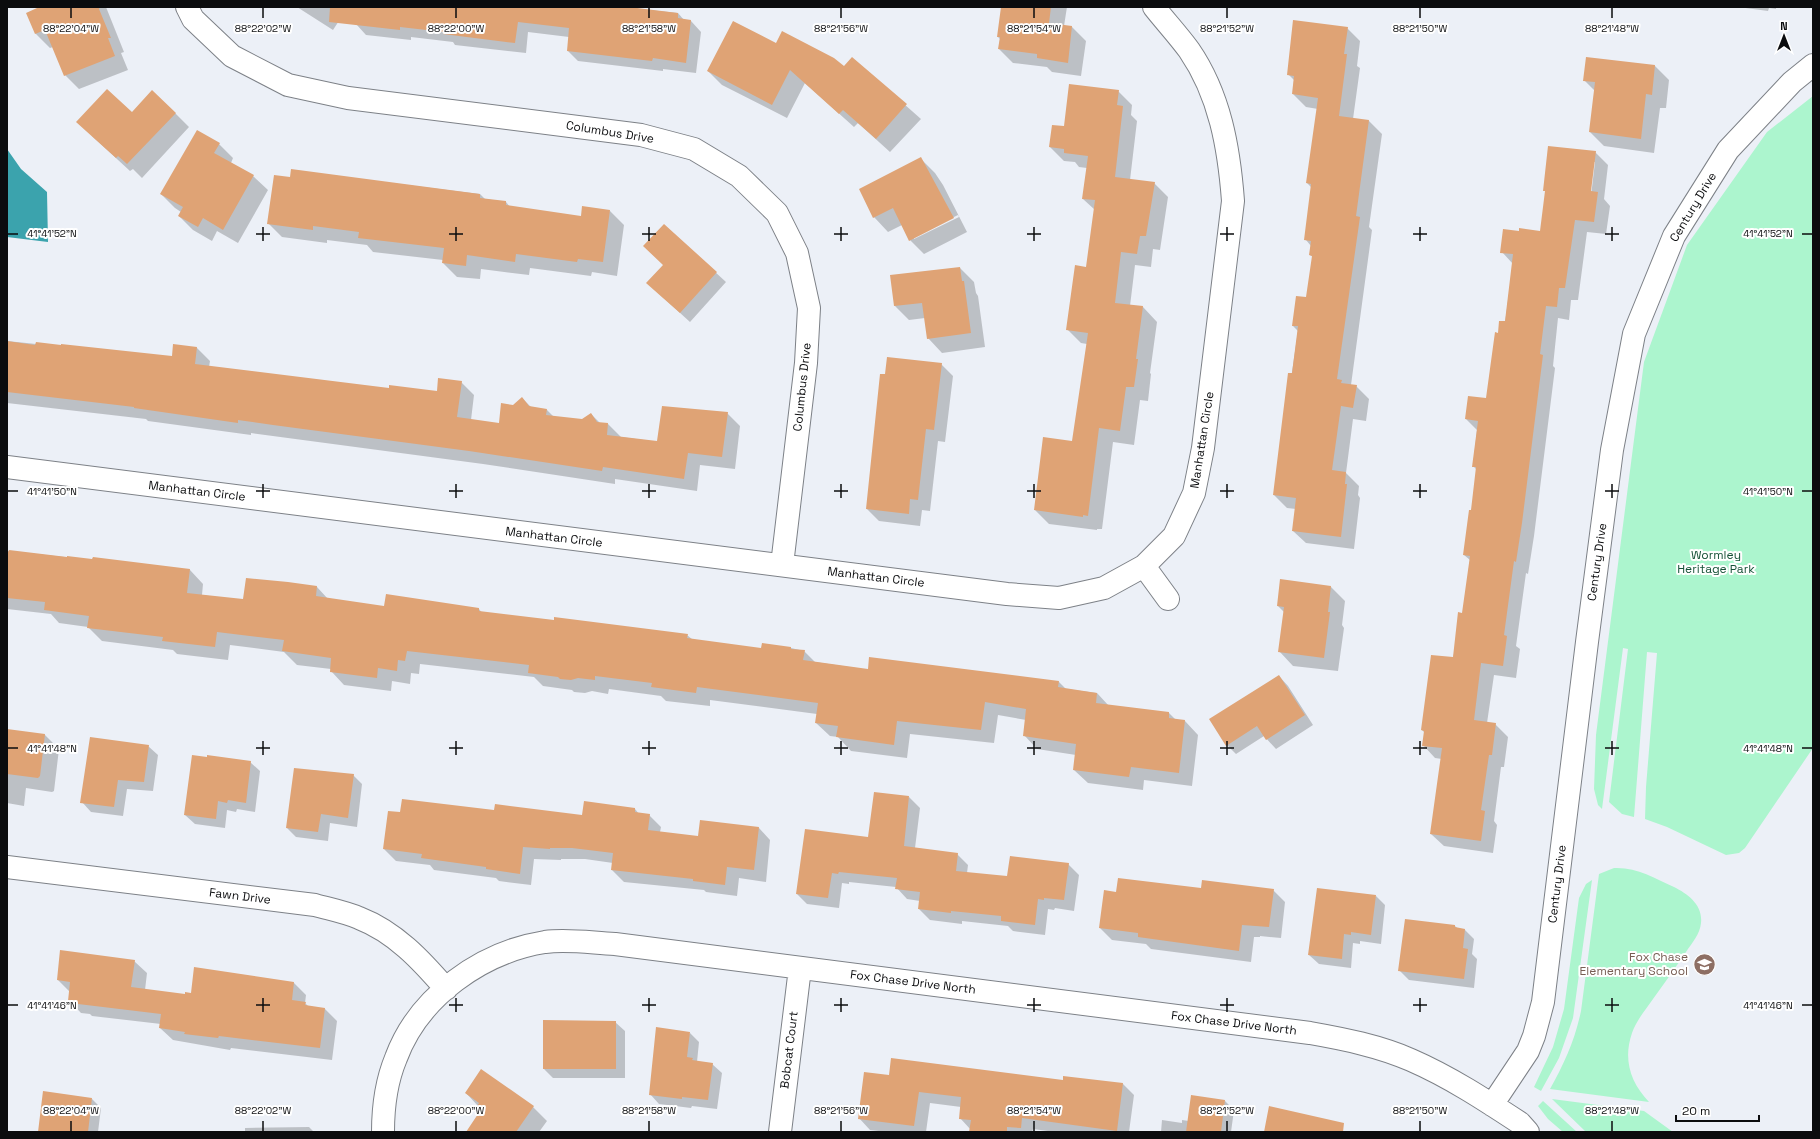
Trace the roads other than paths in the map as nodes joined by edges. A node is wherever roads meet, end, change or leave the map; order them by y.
1 (188, 7) edge
2 (1154, 7) edge
3 (1813, 65) edge
4 (7, 467) edge
5 (782, 565) junction
6 (1144, 566) junction
7 (1168, 600) dead end
8 (7, 867) edge
9 (800, 968) junction
10 (446, 989) junction
11 (1492, 1105) junction
12 (383, 1132) edge
13 (780, 1132) edge
14 (1528, 1132) edge

1 - 5 street, Columbus Drive
2 - 6 street, Manhattan Circle
3 - 11 street, Century Drive
4 - 5 street, Manhattan Circle
5 - 6 street, Manhattan Circle
6 - 7 street
8 - 10 street, Fawn Drive
9 - 10 street, Fox Chase Drive North
9 - 11 street, Fox Chase Drive North
9 - 13 street, Bobcat Court
10 - 12 street, Fox Chase Drive North
11 - 14 street, Fox Chase Drive North

